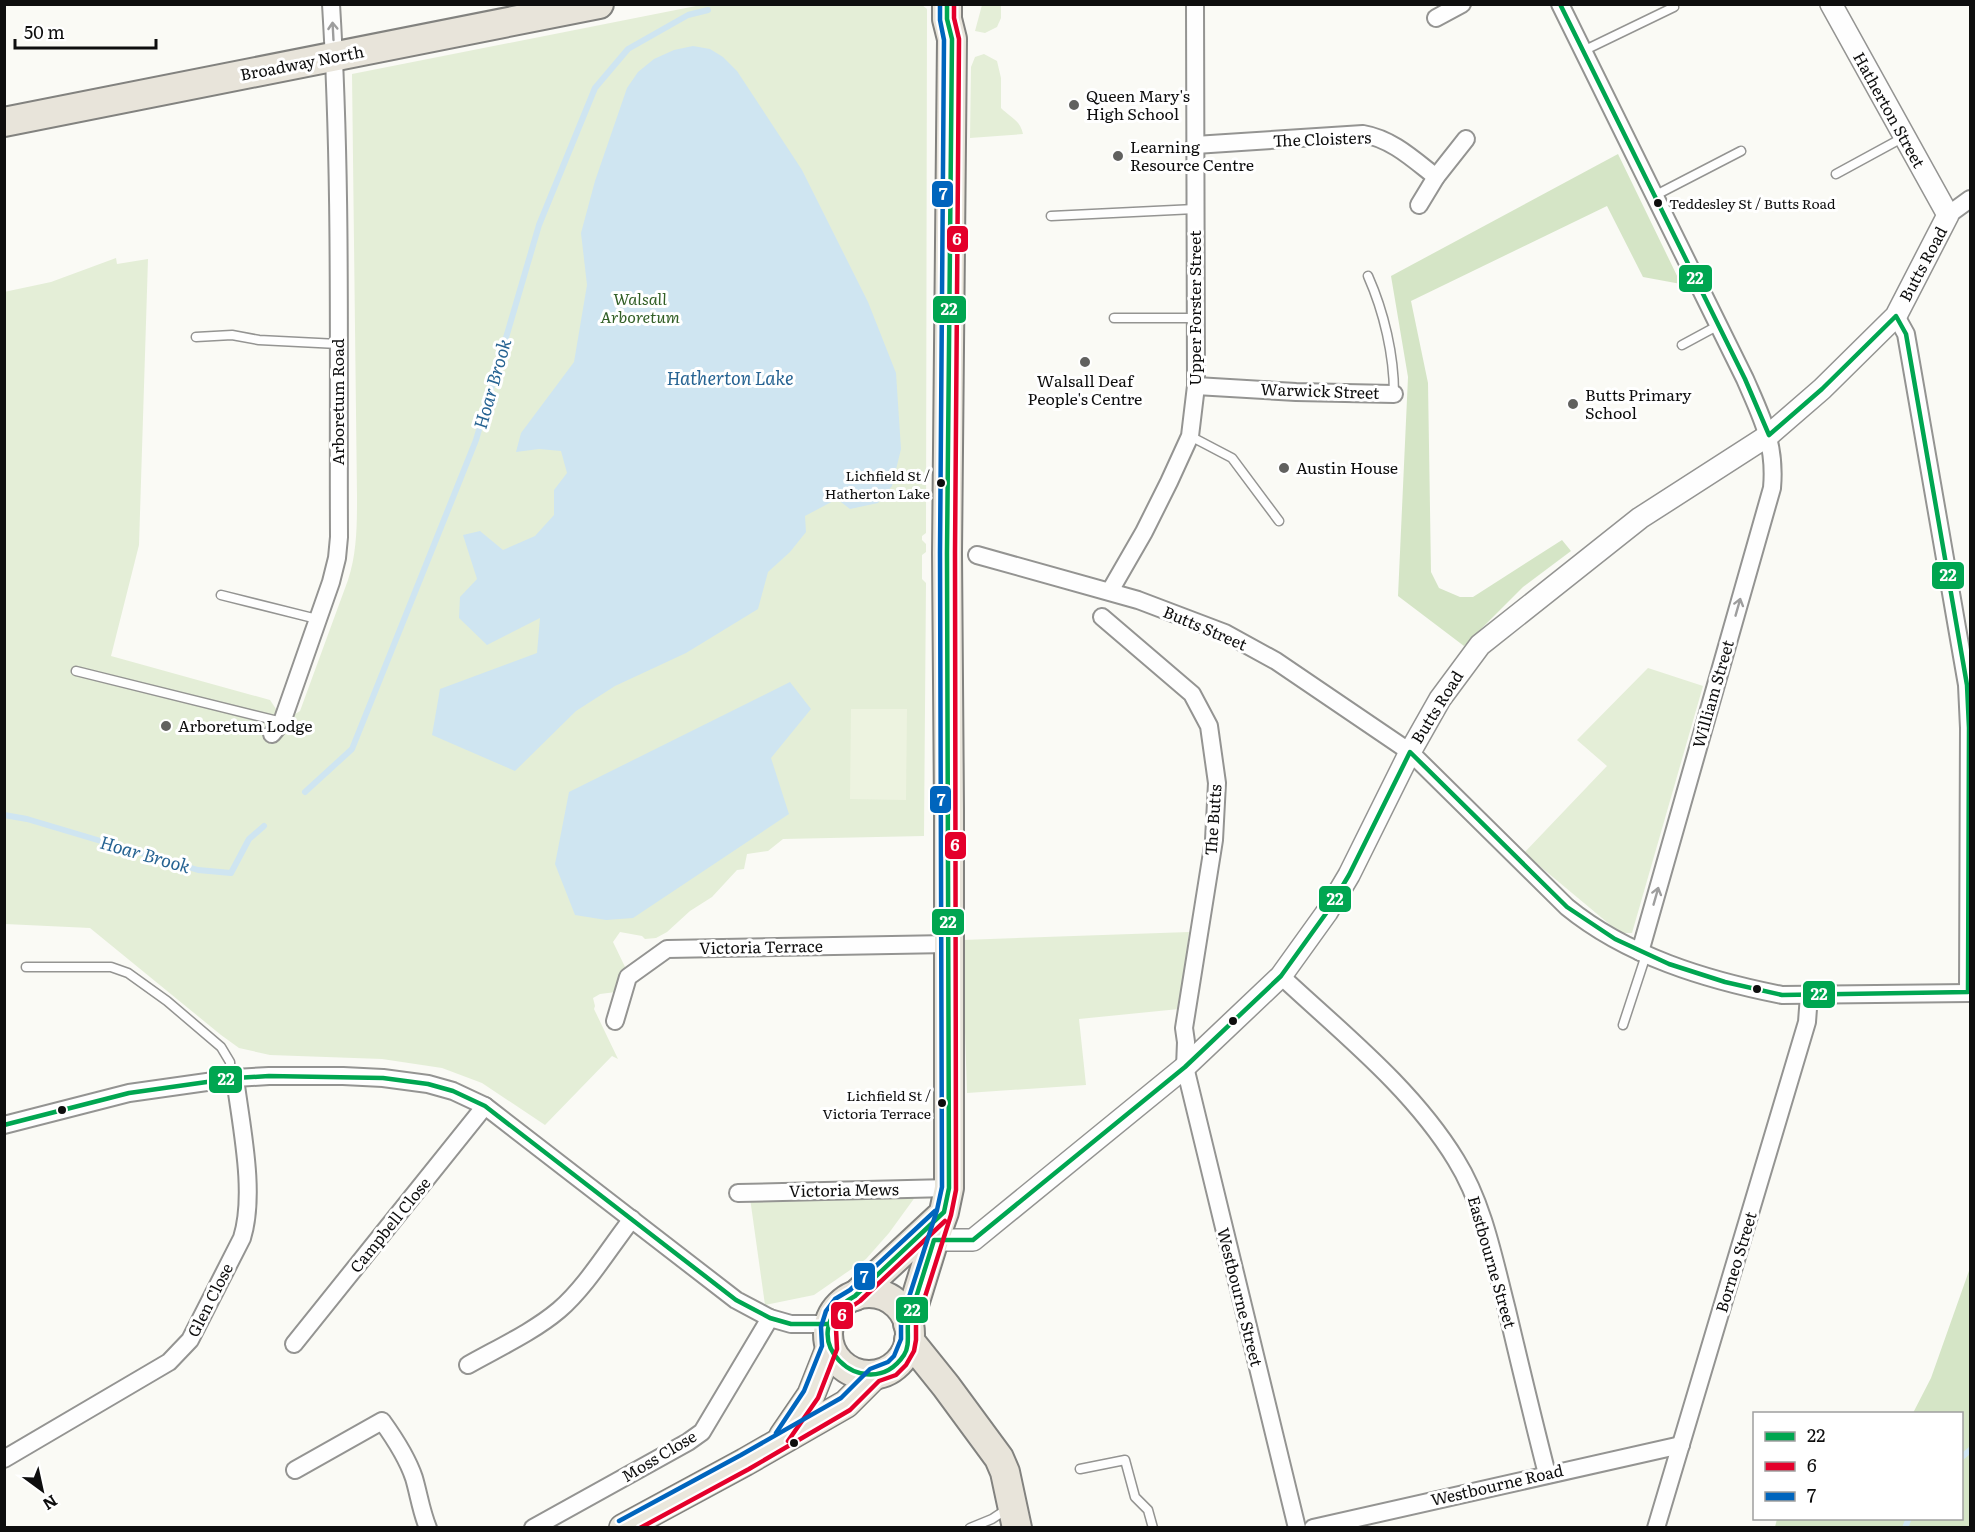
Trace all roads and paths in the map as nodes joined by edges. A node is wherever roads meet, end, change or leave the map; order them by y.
1 (332, 4) edge
2 (599, 4) edge
3 (947, 4) edge
4 (966, 4) edge
5 (1196, 4) edge
6 (1560, 4) edge
7 (1831, 4) edge
8 (1674, 7) dead end
9 (952, 39) junction
10 (1583, 51) junction
11 (334, 57) junction
12 (4, 122) edge
13 (1905, 137) junction
14 (1466, 139) dead end
15 (1195, 145) junction
16 (1741, 151) dead end
17 (1836, 174) dead end
18 (1436, 177) junction
19 (1654, 196) junction
20 (1970, 201) edge
21 (1419, 205) dead end
22 (1195, 209) junction
23 (1948, 215) junction
24 (1051, 216) dead end
25 (1368, 276) dead end
26 (1896, 316) junction
27 (1114, 318) dead end
28 (1196, 318) junction
29 (1719, 325) junction
30 (196, 336) dead end
31 (338, 344) junction
32 (1682, 345) dead end
33 (1196, 386) junction
34 (1394, 394) joint
35 (1769, 435) junction
36 (1190, 436) junction
37 (1279, 521) dead end
38 (977, 555) dead end
39 (1110, 591) junction
40 (221, 595) dead end
41 (1102, 617) dead end
42 (317, 619) junction
43 (76, 671) dead end
44 (1969, 685) edge
45 (277, 728) joint
46 (1410, 752) junction
47 (949, 944) junction
48 (1643, 954) junction
49 (26, 967) dead end
50 (1281, 976) junction
51 (1969, 993) edge
52 (1809, 995) junction
53 (615, 1022) dead end
54 (1623, 1026) dead end
55 (1185, 1067) junction
56 (233, 1079) junction
57 (485, 1106) junction
58 (4, 1125) edge
59 (738, 1193) dead end
60 (947, 1200) junction
61 (632, 1219) junction
62 (934, 1240) junction
63 (855, 1296) junction
64 (770, 1318) junction
65 (909, 1332) junction
66 (829, 1336) junction
67 (294, 1344) dead end
68 (468, 1365) dead end
69 (884, 1371) junction
70 (946, 1386) junction
71 (779, 1442) junction
72 (1681, 1445) junction
73 (4, 1459) edge
74 (1080, 1469) dead end
75 (295, 1470) dead end
76 (1546, 1474) junction
77 (1015, 1517) edge
78 (428, 1527) edge
79 (533, 1527) edge
80 (623, 1527) edge
81 (970, 1527) edge
82 (1153, 1527) edge
83 (1297, 1527) edge
84 (1312, 1527) edge
85 (1656, 1527) edge

11 -> 1 street, Arboretum Road
2 - 11 highway, Broadway North
3 - 9 highway
4 - 9 highway
5 - 15 street, Upper Forster Street
6 - 10 street, William Street
7 - 13 street, Hatherton Street
8 - 10 lane
9 - 47 highway
10 - 19 street, William Street
11 - 12 highway, Broadway North
11 - 31 street, Arboretum Road
13 - 17 lane
13 - 23 street, Hatherton Street
14 - 18 street
15 - 18 street, The Cloisters
15 - 22 street, Upper Forster Street
16 - 19 lane
18 - 21 street
19 - 29 street, William Street
20 - 23 street
22 - 24 lane
22 - 28 street, Upper Forster Street
23 - 26 street, Butts Road
25 - 34 lane, Warwick Street
26 - 35 street, Butts Road
26 - 44 street
27 - 28 lane
28 - 33 street, Upper Forster Street
29 - 32 lane
29 - 35 street, William Street
30 - 31 lane
31 - 42 street, Arboretum Road
33 - 34 street, Warwick Street
33 - 36 street, Upper Forster Street
35 - 46 street, Butts Road
48 -> 35 street, William Street
36 - 37 lane
36 - 39 street, Upper Forster Street
38 - 39 street, Butts Street
39 - 46 street, Butts Street
40 - 42 lane
41 - 55 street, The Butts
42 - 45 street, Arboretum Road
43 - 45 lane
44 - 51 street
46 - 48 street, Butts Street
46 - 50 street, Butts Road
47 - 53 street, Victoria Terrace
47 - 60 highway
48 - 52 street, Butts Street
48 - 54 lane
49 - 56 lane
50 - 55 street, Butts Road
50 - 76 street, Eastbourne Street
51 - 52 street, Butts Street
52 - 72 street, Borneo Street
55 - 62 street, Butts Road
55 - 83 street, Westbourne Street
56 - 57 street
56 - 58 street
56 - 73 street, Glen Close
57 - 61 street
57 - 67 street, Campbell Close
59 - 60 street, Victoria Mews
60 - 62 highway
60 - 63 highway
61 - 64 street
61 - 68 street
62 - 65 highway
63 - 65 highway
63 - 66 highway
64 - 66 street
64 - 79 street, Moss Close
65 - 69 highway
65 - 70 highway
66 - 69 highway
66 - 71 main road
69 - 70 highway
69 - 71 main road
70 - 77 highway
71 - 80 main road
72 - 76 street, Westbourne Road
72 - 85 street, Borneo Street
74 - 82 lane
75 - 78 street
76 - 84 street, Westbourne Road
77 - 81 lane

